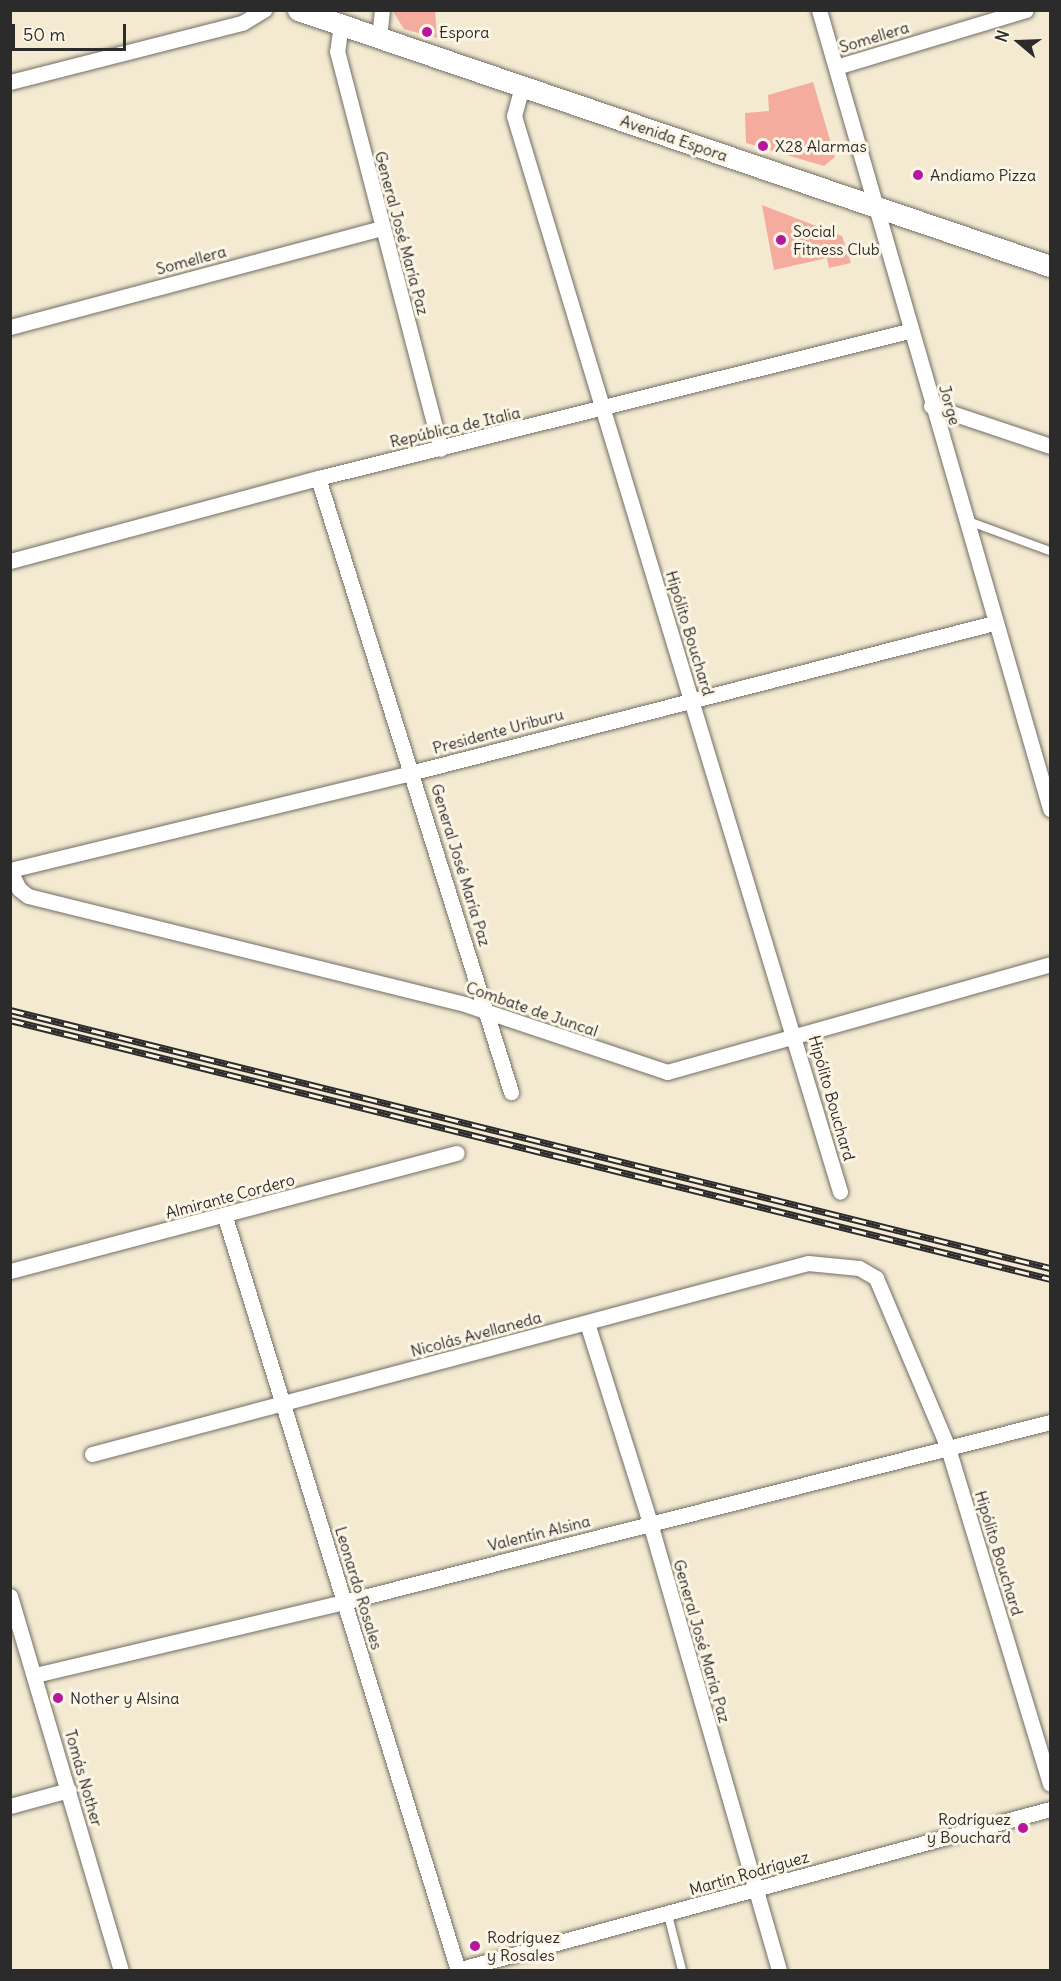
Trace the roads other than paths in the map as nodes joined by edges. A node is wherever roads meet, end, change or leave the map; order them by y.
1 (264, 10) edge
2 (298, 10) edge
3 (382, 10) edge
4 (819, 10) edge
5 (1026, 10) edge
6 (341, 24) junction
7 (379, 38) junction
8 (836, 67) junction
9 (10, 82) edge
10 (522, 86) junction
11 (873, 205) junction
12 (381, 228) junction
13 (1050, 266) edge
14 (10, 327) edge
15 (909, 332) junction
16 (931, 406) junction
17 (602, 410) junction
18 (1050, 446) edge
19 (441, 449) junction
20 (318, 478) junction
21 (964, 520) junction
22 (1050, 551) edge
23 (10, 561) edge
24 (994, 623) junction
25 (692, 699) junction
26 (414, 772) junction
27 (1050, 809) edge
28 (10, 870) edge
29 (1050, 964) edge
30 (487, 1012) junction
31 (795, 1035) junction
32 (511, 1092) dead end
33 (457, 1153) dead end
34 (840, 1192) dead end
35 (225, 1217) junction
36 (10, 1271) edge
37 (870, 1273) joint
38 (587, 1323) junction
39 (284, 1404) junction
40 (1050, 1422) edge
41 (948, 1448) junction
42 (92, 1454) dead end
43 (650, 1522) junction
44 (10, 1596) edge
45 (344, 1602) junction
46 (35, 1675) junction
47 (1050, 1784) edge
48 (69, 1791) junction
49 (10, 1806) edge
50 (1050, 1809) edge
51 (754, 1889) junction
52 (668, 1915) junction
53 (457, 1970) edge
54 (121, 1971) edge
55 (682, 1971) edge
56 (779, 1971) edge

1 - 9 street
2 - 6 main road, Avenida Espora
3 - 7 street
4 - 8 street, Jorge
5 - 8 street, Somellera
6 - 7 main road, Avenida Espora
6 - 12 street, General José María Paz
7 - 10 main road, Avenida Espora
8 - 11 street, Jorge
10 - 11 main road, Avenida Espora
10 - 17 street, Hipólito Bouchard
11 - 13 main road, Avenida Espora
11 - 15 street, Jorge
12 - 14 street, Somellera
12 - 19 street, General José María Paz
15 - 16 street, Jorge
15 - 17 street, República de Italia
16 - 18 street
16 - 21 street, Jorge
17 - 19 street, República de Italia
17 - 25 street, Hipólito Bouchard
19 - 20 street, República de Italia
20 - 23 street, República de Italia
20 - 26 street, General José María Paz
21 - 22 lane
21 - 24 street, Jorge
24 - 25 street, Presidente Uriburu
24 - 27 street, Jorge
25 - 26 street, Presidente Uriburu
25 - 31 street, Hipólito Bouchard
26 - 28 street, Presidente Uriburu
26 - 30 street, General José María Paz
28 - 30 street, Combate de Juncal
29 - 31 street, Combate de Juncal
30 - 31 street, Combate de Juncal
30 - 32 street, General José María Paz
31 - 34 street, Hipólito Bouchard
33 - 35 street, Almirante Cordero
35 - 36 street, Almirante Cordero
35 - 39 street, Leonardo Rosales
37 - 38 street, Nicolás Avellaneda
37 - 41 street, Hipólito Bouchard
38 - 39 street, Nicolás Avellaneda
38 - 43 street, General José María Paz
39 - 42 street, Nicolás Avellaneda
39 - 45 street, Leonardo Rosales
40 - 41 street, Valentín Alsina
41 - 43 street, Valentín Alsina
41 - 47 street, Hipólito Bouchard
43 - 45 street, Valentín Alsina
43 - 51 street, General José María Paz
44 - 46 street, Tomás Nother
45 - 46 street, Valentín Alsina
45 - 53 street, Leonardo Rosales
46 - 48 street, Tomás Nother
48 - 49 street
48 - 54 street, Tomás Nother
50 - 51 street, Martín Rodríguez
51 - 52 street, Martín Rodríguez
51 - 56 street, General José María Paz
52 - 53 street, Martín Rodríguez
52 - 55 lane

